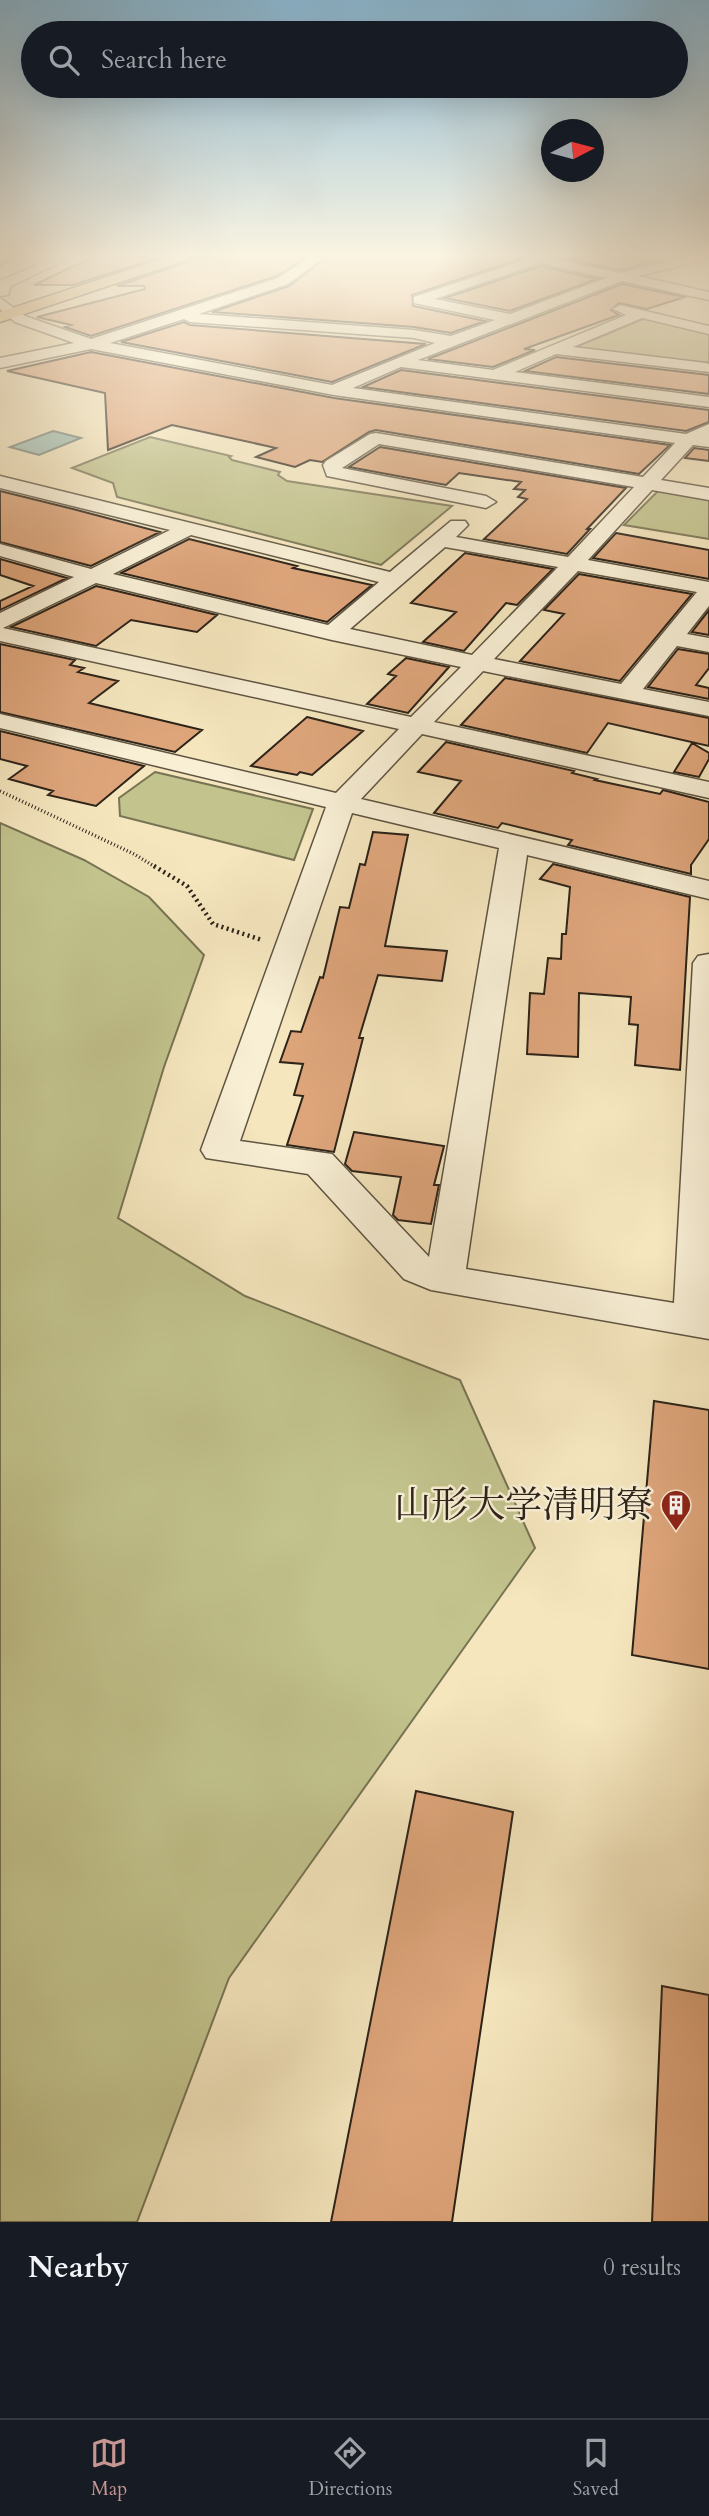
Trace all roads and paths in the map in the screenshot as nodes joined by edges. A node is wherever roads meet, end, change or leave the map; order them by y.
1 (171, 360) edge
2 (217, 360) edge
3 (404, 360) edge
4 (531, 360) edge
5 (637, 360) edge
6 (398, 362) junction
7 (203, 366) junction
8 (708, 368) edge
9 (499, 373) junction
10 (334, 390) junction
11 (642, 394) junction
12 (709, 402) edge
13 (709, 429) edge
14 (698, 441) edge
15 (532, 466) junction
16 (0, 482) edge
17 (648, 484) junction
18 (709, 494) edge
19 (486, 502) junction
20 (187, 530) junction
21 (440, 540) junction
22 (0, 550) edge
23 (573, 564) junction
24 (94, 577) junction
25 (396, 580) junction
26 (709, 590) edge
27 (0, 622) edge
28 (332, 633) junction
29 (0, 634) edge
30 (672, 638) junction
31 (709, 645) edge
32 (477, 663) junction
33 (627, 692) junction
34 (709, 709) edge
35 (0, 721) edge
36 (414, 727) junction
37 (709, 790) edge
38 (0, 792) edge
39 (341, 804) junction
40 (514, 846) junction
41 (709, 890) edge
42 (292, 944) junction
43 (709, 963) edge
44 (444, 1280) junction
45 (701, 1323) edge

1 - 7 street
2 - 7 street
3 - 6 street
4 - 9 street
5 - 8 street
6 - 9 street
6 - 10 street
7 - 10 street
8 - 11 street
9 - 11 street
10 - 14 street
11 - 12 street
13 - 14 street
14 - 17 street
15 - 17 street
15 - 19 street
15 - 19 street
16 - 20 street
17 - 18 street
17 - 23 street
19 - 21 street
20 - 24 street
20 - 25 street
21 - 23 street
21 - 25 street
22 - 24 street
23 - 26 street
23 - 32 street
24 - 27 street
24 - 28 street
25 - 28 street
26 - 30 street
28 - 32 street
29 - 36 street
30 - 31 street
30 - 33 street
32 - 33 street
32 - 36 street
33 - 34 street
35 - 39 street
36 - 37 street
36 - 39 street
38 - 42 path
39 - 40 street
39 - 42 street
40 - 41 street
40 - 44 street
42 - 44 street
43 - 45 street
44 - 45 street

